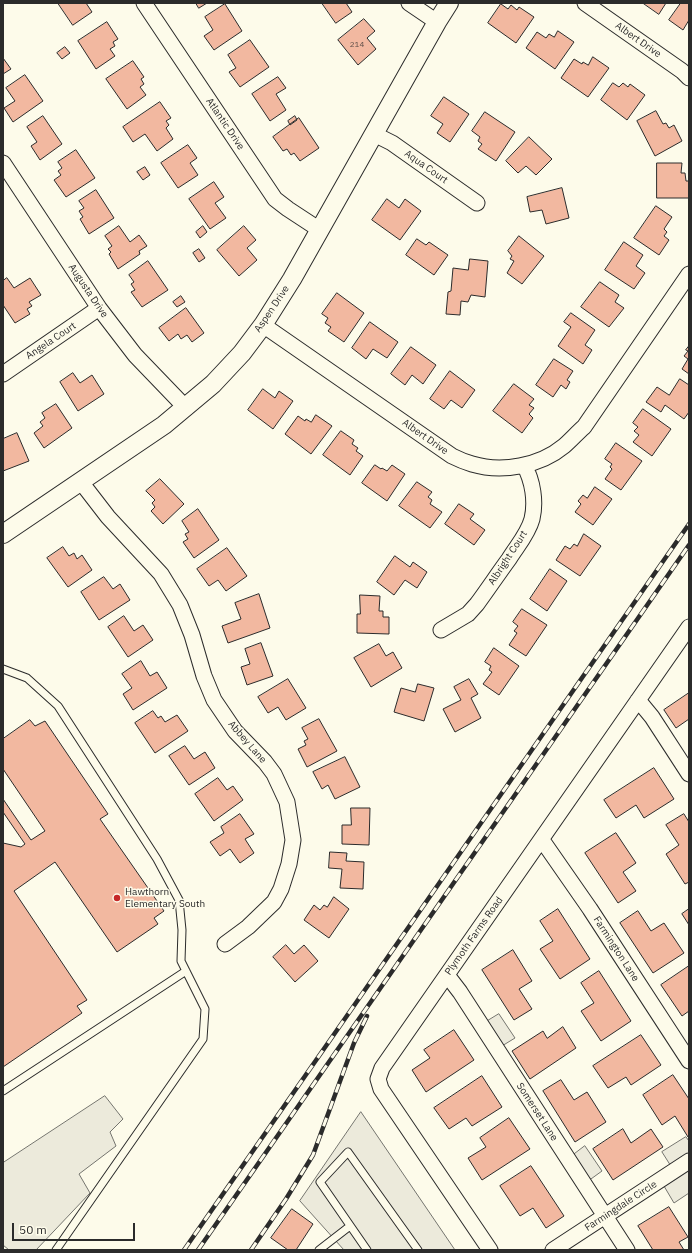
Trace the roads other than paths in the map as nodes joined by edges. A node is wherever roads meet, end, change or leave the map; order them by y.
1 (144, 3) edge
2 (409, 3) edge
3 (449, 3) edge
4 (585, 3) edge
5 (438, 22) junction
6 (689, 78) edge
7 (374, 134) junction
8 (3, 163) edge
9 (477, 203) dead end
10 (320, 230) junction
11 (689, 274) edge
12 (99, 308) junction
13 (263, 325) junction
14 (3, 374) edge
15 (186, 408) junction
16 (524, 465) junction
17 (81, 482) junction
18 (3, 534) edge
19 (689, 627) edge
20 (441, 630) dead end
21 (3, 669) edge
22 (638, 700) junction
23 (689, 774) edge
24 (542, 840) junction
25 (225, 944) dead end
26 (186, 971) junction
27 (447, 975) junction
28 (689, 1060) edge
29 (3, 1091) edge
30 (689, 1161) edge
31 (605, 1216) junction
32 (350, 1226) junction
33 (56, 1250) edge
34 (319, 1250) edge
35 (367, 1250) edge
36 (418, 1250) edge
37 (490, 1250) edge
38 (553, 1250) edge
39 (627, 1250) edge

1 - 10 street, Atlantic Drive
2 - 5 street
3 - 5 street, Aspen Drive
4 - 6 street, Albert Drive
5 - 7 street, Aspen Drive
7 - 9 street, Aqua Court
7 - 10 street, Aspen Drive
8 - 12 street, Augusta Drive
10 - 13 street, Aspen Drive
11 - 16 street, Albert Drive
12 - 14 street, Angela Court
12 - 15 street, Augusta Drive
13 - 15 street, Aspen Drive
13 - 16 street, Albert Drive
15 - 17 street, Aspen Drive
16 - 20 street, Albright Court
17 - 18 street, Aspen Drive
17 - 25 street, Abbey Lane
19 - 22 street, Plymoth Farms Road
21 - 26 lane
22 - 23 street
22 - 24 street, Plymoth Farms Road
24 - 27 street, Plymoth Farms Road
24 - 28 street, Farmington Lane
26 - 29 lane
26 - 33 lane
27 - 31 street, Somerset Lane
27 - 37 street, Plymoth Farms Road
30 - 31 street, Farmingdale Circle
31 - 38 street, Farmingdale Circle
31 - 39 street, Somerset Lane
32 - 34 lane
32 - 35 lane
32 - 36 lane

